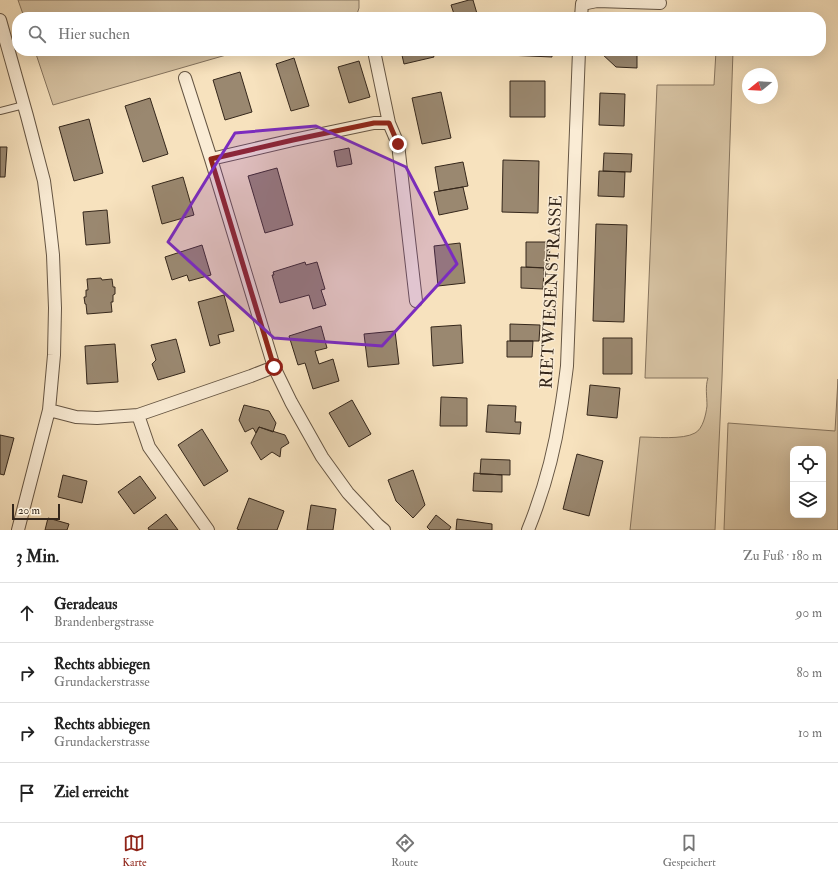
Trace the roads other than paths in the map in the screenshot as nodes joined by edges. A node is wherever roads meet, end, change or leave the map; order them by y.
1 (660, 3) dead end
2 (581, 12) edge
3 (0, 20) edge
4 (375, 56) edge
5 (579, 56) edge
6 (185, 78) dead end
7 (24, 105) junction
8 (0, 111) edge
9 (389, 123) junction
10 (211, 159) junction
11 (416, 301) dead end
12 (274, 367) junction
13 (49, 410) junction
14 (138, 415) junction
15 (18, 530) edge
16 (208, 530) edge
17 (384, 530) edge
18 (528, 530) edge

1 - 2 street
3 - 7 street
4 - 9 street
5 - 18 street, RIETWIESENSTRASSE
6 - 10 street
7 - 8 lane
7 - 13 street
9 - 10 street
9 - 11 street
10 - 12 street
12 - 14 street
12 - 17 street
13 - 14 street
13 - 15 street
14 - 16 street

